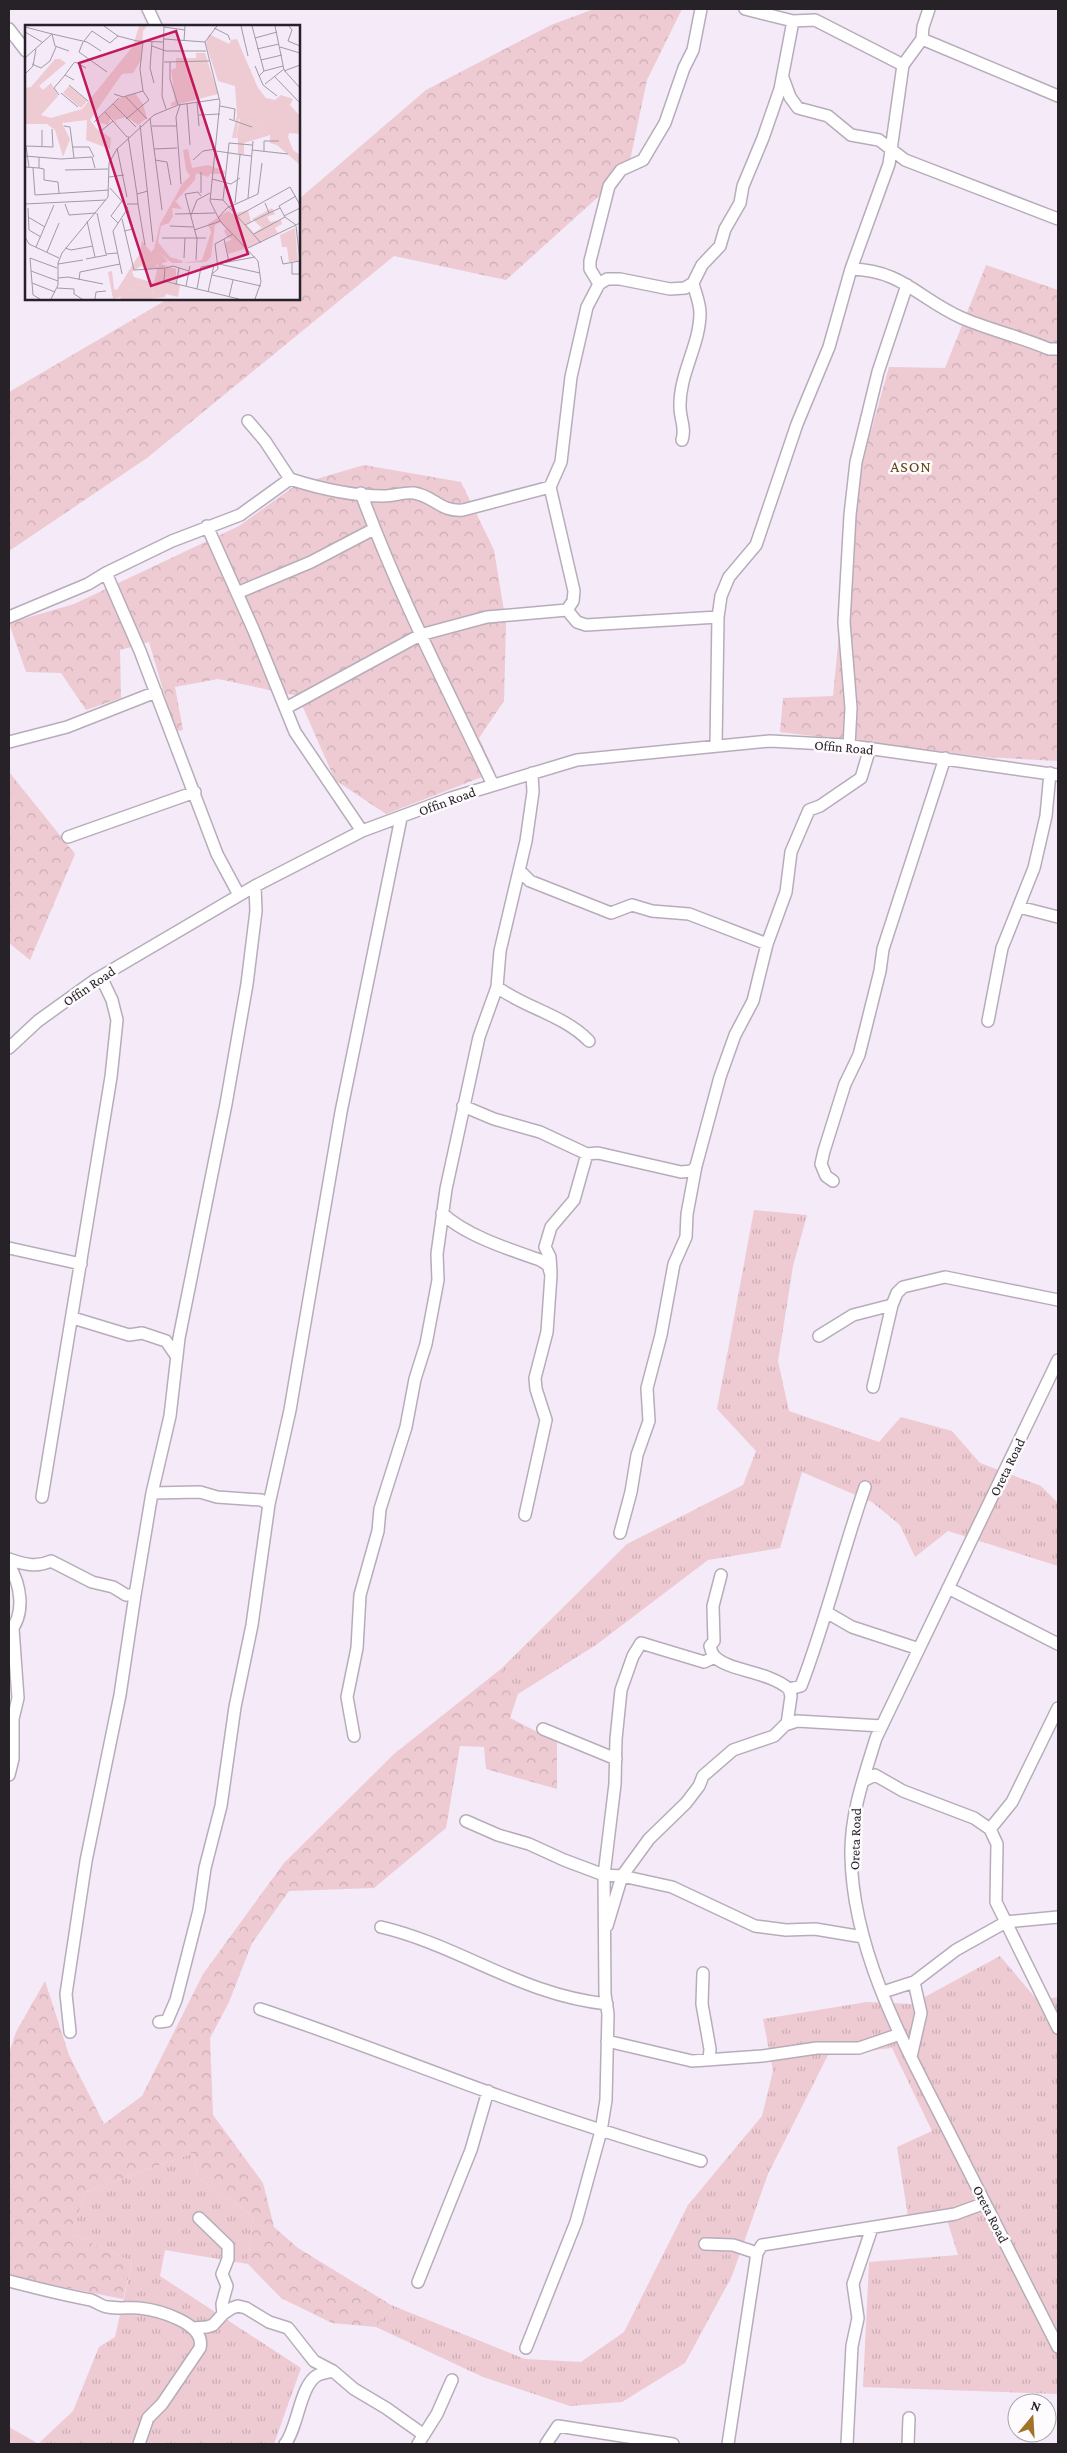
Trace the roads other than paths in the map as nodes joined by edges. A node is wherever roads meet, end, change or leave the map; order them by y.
1 (148, 9) edge
2 (701, 9) edge
3 (745, 9) edge
4 (929, 9) edge
5 (815, 15) edge
6 (793, 21) junction
7 (156, 25) edge
8 (9, 29) edge
9 (922, 39) junction
10 (25, 50) edge
11 (903, 65) junction
12 (782, 76) junction
13 (1058, 96) edge
14 (891, 150) junction
15 (1058, 220) edge
16 (851, 269) junction
17 (693, 283) junction
18 (599, 284) junction
19 (908, 285) junction
20 (1058, 349) edge
21 (248, 421) dead end
22 (682, 440) dead end
23 (290, 478) junction
24 (550, 487) junction
25 (361, 493) junction
26 (207, 526) junction
27 (374, 529) junction
28 (106, 573) junction
29 (237, 593) junction
30 (567, 610) junction
31 (9, 617) edge
32 (718, 617) junction
33 (420, 635) junction
34 (156, 692) junction
35 (286, 708) junction
36 (9, 742) edge
37 (716, 745) junction
38 (849, 746) junction
39 (870, 748) junction
40 (945, 758) junction
41 (532, 773) junction
42 (1054, 774) edge
43 (493, 785) junction
44 (195, 792) junction
45 (401, 818) junction
46 (362, 831) junction
47 (68, 837) dead end
48 (519, 870) junction
49 (255, 886) junction
50 (239, 895) junction
51 (1019, 907) junction
52 (1058, 917) edge
53 (766, 944) junction
54 (100, 977) junction
55 (497, 987) junction
56 (988, 1021) dead end
57 (589, 1041) dead end
58 (9, 1048) edge
59 (463, 1106) junction
60 (587, 1154) junction
61 (696, 1166) junction
62 (833, 1181) dead end
63 (442, 1213) junction
64 (9, 1248) edge
65 (81, 1264) junction
66 (551, 1273) junction
67 (1058, 1300) edge
68 (892, 1305) junction
69 (73, 1318) junction
70 (819, 1336) dead end
71 (177, 1357) junction
72 (1058, 1360) edge
73 (873, 1387) dead end
74 (865, 1487) dead end
75 (152, 1493) junction
76 (42, 1498) dead end
77 (269, 1504) junction
78 (525, 1515) dead end
79 (620, 1533) dead end
80 (9, 1559) edge
81 (9, 1565) edge
82 (721, 1575) dead end
83 (948, 1588) junction
84 (134, 1595) junction
85 (826, 1612) junction
86 (11, 1631) edge
87 (1058, 1644) edge
88 (920, 1649) junction
89 (715, 1657) junction
90 (789, 1689) junction
91 (1058, 1708) edge
92 (787, 1724) junction
93 (882, 1726) junction
94 (543, 1729) dead end
95 (354, 1736) dead end
96 (616, 1758) junction
97 (9, 1775) edge
98 (862, 1781) junction
99 (466, 1821) dead end
100 (990, 1829) junction
101 (604, 1875) junction
102 (622, 1876) junction
103 (1058, 1917) edge
104 (1006, 1922) junction
105 (381, 1927) dead end
106 (605, 1935) junction
107 (864, 1937) junction
108 (703, 1973) dead end
109 (914, 1982) junction
110 (884, 1992) junction
111 (607, 2004) junction
112 (260, 2009) dead end
113 (159, 2022) dead end
114 (1058, 2028) edge
115 (70, 2032) dead end
116 (900, 2034) junction
117 (607, 2040) junction
118 (911, 2056) junction
119 (709, 2060) junction
120 (488, 2091) junction
121 (601, 2131) junction
122 (701, 2161) dead end
123 (985, 2203) junction
124 (199, 2218) dead end
125 (872, 2228) junction
126 (705, 2244) dead end
127 (757, 2253) junction
128 (9, 2281) edge
129 (418, 2282) dead end
130 (223, 2314) junction
131 (193, 2328) junction
132 (1058, 2347) edge
133 (526, 2348) dead end
134 (333, 2371) junction
135 (452, 2380) dead end
136 (910, 2418) dead end
137 (421, 2439) edge
138 (139, 2444) edge
139 (285, 2444) edge
140 (546, 2444) edge
141 (673, 2444) edge
142 (728, 2444) edge
143 (847, 2444) edge
144 (908, 2444) edge

1 - 7 street
2 - 18 street
3 - 6 street
4 - 9 street
5 - 6 street
5 - 11 street
6 - 12 street
8 - 10 street
9 - 11 street
9 - 13 street
11 - 14 street
12 - 14 street
12 - 17 street
14 - 15 street
14 - 16 street
16 - 19 street
16 - 32 street
17 - 18 street
17 - 22 street
18 - 24 street
19 - 20 street
19 - 38 street
21 - 23 street
23 - 25 street
23 - 26 street
24 - 25 street
24 - 30 street
25 - 27 street
26 - 28 street
26 - 29 street
27 - 29 street
27 - 33 street
28 - 31 street
28 - 34 street
29 - 35 street
30 - 32 street
30 - 33 street
32 - 37 street
33 - 35 street
33 - 43 street
34 - 36 street
34 - 44 street
35 - 46 street
37 - 38 street, Offin Road
37 - 41 street, Offin Road
38 - 39 street, Offin Road
39 - 40 street, Offin Road
39 - 53 street
40 - 42 street, Offin Road
40 - 62 street
41 - 43 street, Offin Road
41 - 48 street
42 - 51 street
43 - 45 street, Offin Road
44 - 47 street
44 - 50 street
45 - 46 street, Offin Road
45 - 77 street
46 - 49 street, Offin Road
48 - 53 street
48 - 55 street
49 - 50 street, Offin Road
49 - 71 street
50 - 54 street, Offin Road
51 - 52 street
51 - 56 street
53 - 61 street
54 - 58 street, Offin Road
54 - 65 street
55 - 57 street
55 - 59 street
59 - 60 street
59 - 63 street
60 - 61 street
60 - 66 street
61 - 79 street
63 - 66 street
63 - 95 street
64 - 65 street
65 - 69 street
66 - 78 street
67 - 68 street
68 - 70 street
68 - 73 street
69 - 71 street
69 - 76 street
71 - 75 street
72 - 83 street, Oreta Road
74 - 85 street
75 - 77 street
75 - 84 street
77 - 113 street
80 - 84 street
81 - 86 street
82 - 89 street
83 - 87 street
83 - 88 street, Oreta Road
84 - 115 street
85 - 88 street
85 - 90 street
86 - 97 street
88 - 93 street, Oreta Road
89 - 90 street
89 - 96 street
90 - 92 street
91 - 100 street
92 - 93 street
92 - 102 street
93 - 98 street, Oreta Road
94 - 96 street
96 - 101 street
98 - 100 street
98 - 107 street, Oreta Road
99 - 101 street
100 - 104 street
101 - 102 street
101 - 106 street
102 - 106 street
102 - 107 street
103 - 104 street
104 - 109 street
104 - 114 street
105 - 111 street
106 - 111 street
107 - 110 street, Oreta Road
108 - 119 street
109 - 110 street
109 - 118 street
110 - 116 street, Oreta Road
111 - 117 street
112 - 120 street
116 - 118 street, Oreta Road
116 - 119 street
117 - 119 street
117 - 121 street
118 - 123 street, Oreta Road
120 - 121 street
120 - 129 street
121 - 122 street
121 - 133 street
123 - 125 street
123 - 132 street, Oreta Road
124 - 130 street
125 - 127 street
125 - 143 street
126 - 127 street
127 - 142 street
128 - 131 street
130 - 131 street
130 - 134 street
131 - 138 street
134 - 137 street
134 - 139 street
135 - 137 street
136 - 144 street
140 - 141 street

